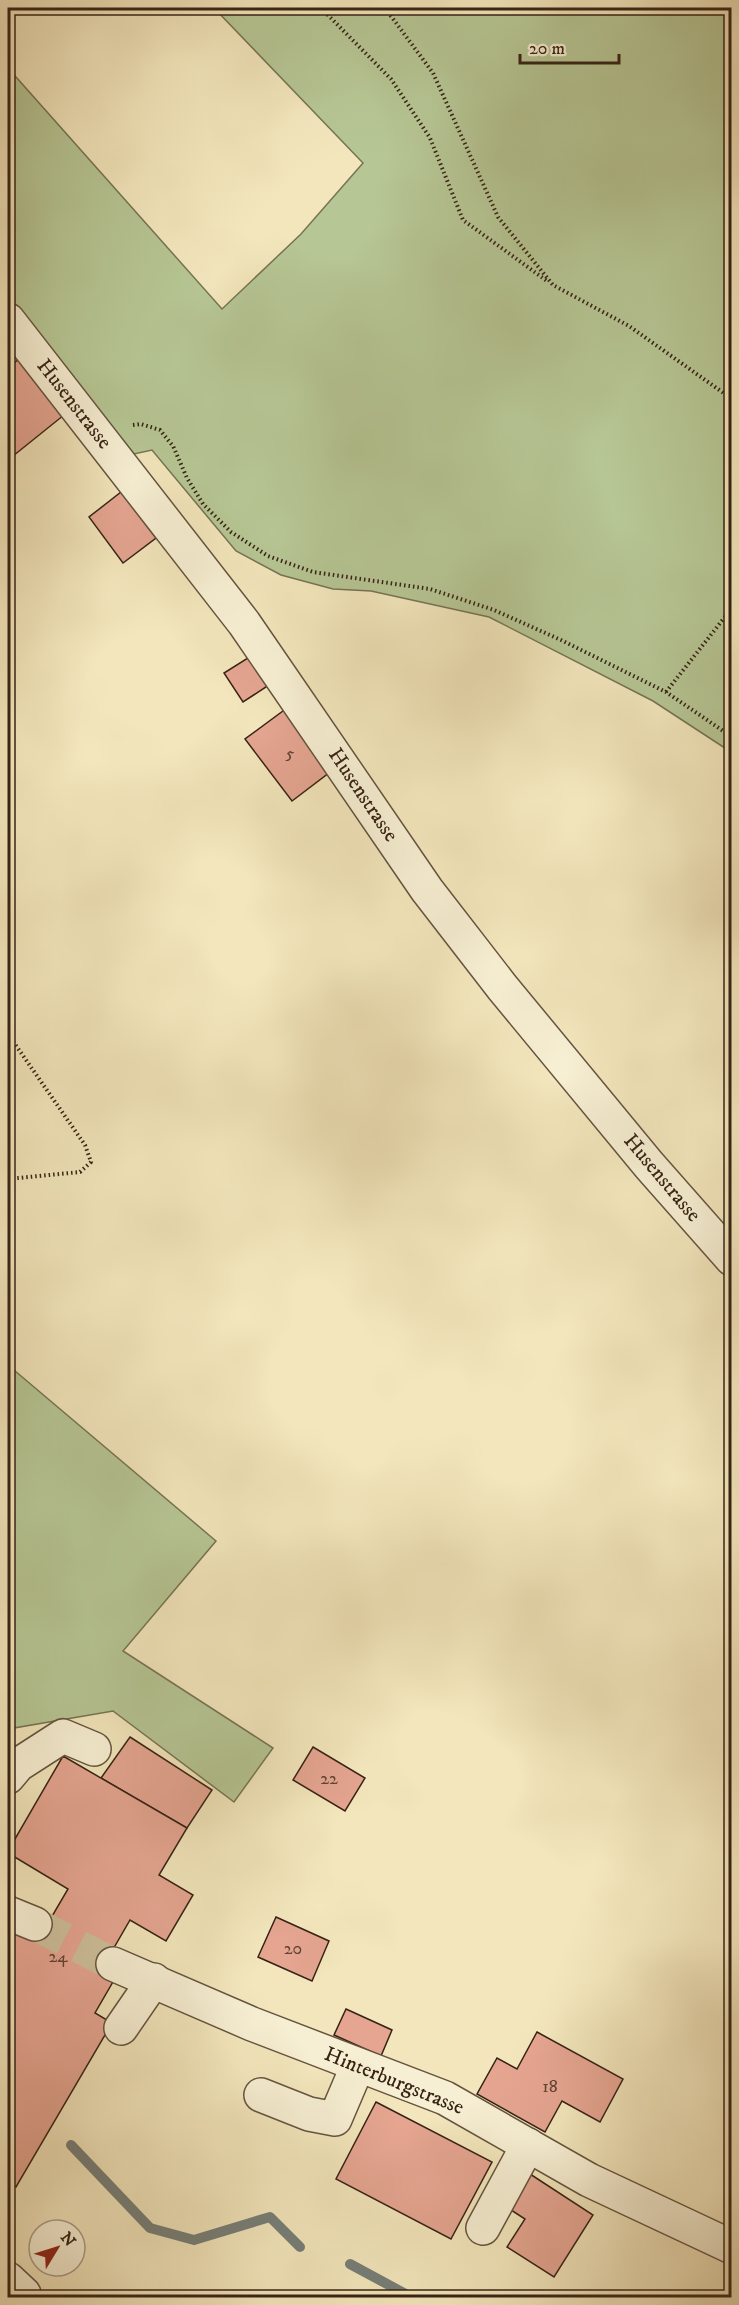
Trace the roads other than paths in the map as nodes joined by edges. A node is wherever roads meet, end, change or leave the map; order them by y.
1 (8, 320) edge
2 (732, 1260) edge
3 (94, 1749) dead end
4 (8, 1777) edge
5 (113, 1964) tunnel mouth
6 (154, 1980) junction
7 (122, 2028) dead end
8 (358, 2065) junction
9 (261, 2095) dead end
10 (528, 2145) junction
11 (483, 2228) dead end
12 (732, 2247) edge

1 - 2 street, Husenstrasse
3 - 4 street
5 - 6 street, Hinterburgstrasse
6 - 7 street
6 - 8 street, Hinterburgstrasse
8 - 9 street
8 - 10 street, Hinterburgstrasse
10 - 11 street
10 - 12 street, Hinterburgstrasse

